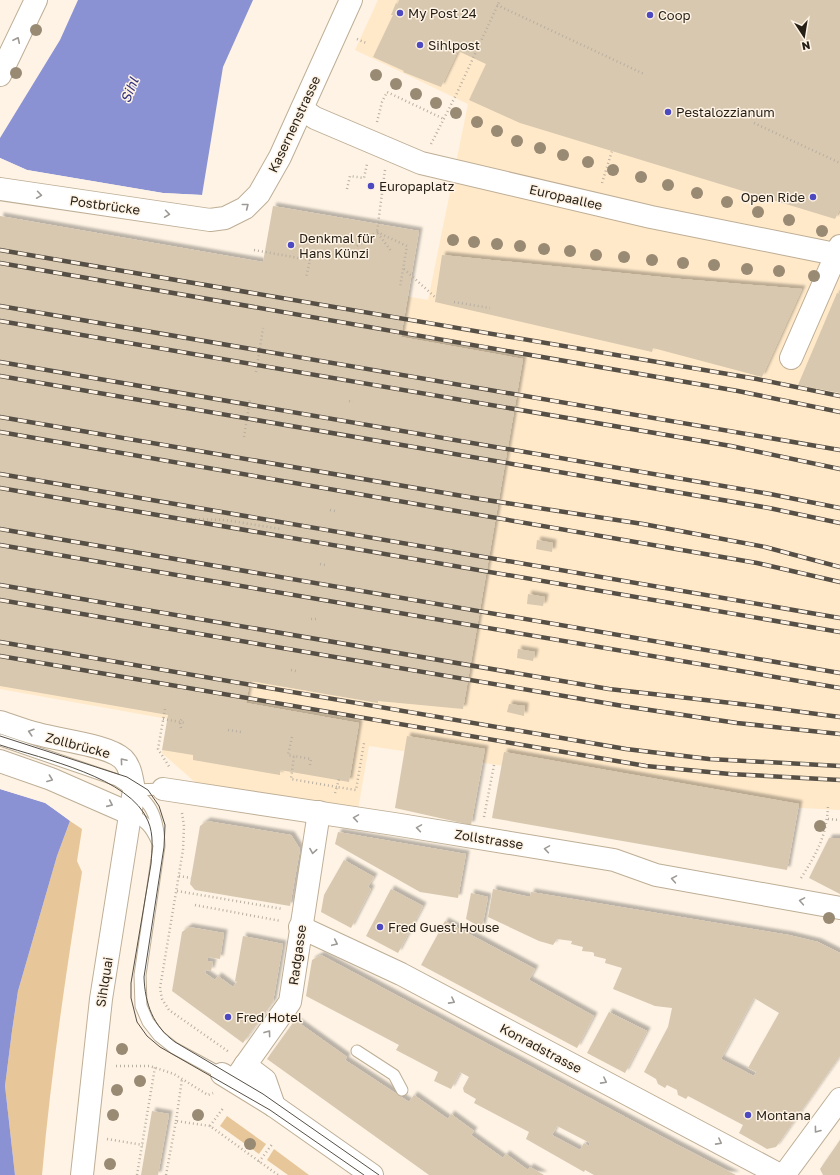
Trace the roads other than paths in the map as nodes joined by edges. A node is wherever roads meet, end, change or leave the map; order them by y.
1 (36, 0) edge
2 (351, 0) edge
3 (0, 75) edge
4 (302, 109) junction
5 (0, 189) edge
6 (210, 220) joint
7 (839, 252) edge
8 (791, 358) dead end
9 (0, 722) edge
10 (0, 740) edge
11 (0, 761) edge
12 (134, 790) junction
13 (171, 790) joint
14 (327, 805) junction
15 (131, 814) junction
16 (159, 846) junction
17 (840, 908) edge
18 (293, 924) junction
19 (357, 1051) dead end
20 (234, 1069) junction
21 (402, 1090) dead end
22 (840, 1099) edge
23 (82, 1175) edge
24 (372, 1175) edge
25 (780, 1175) edge
26 (784, 1175) edge

3 -> 1 street
2 - 4 street, Kasernenstrasse
6 -> 4 street, Kasernenstrasse
4 - 7 street, Europaallee
5 -> 6 street, Postbrücke
7 - 8 street
12 -> 9 street, Zollbrücke
10 - 12 lane, Zollbrücke
11 -> 15 street
12 - 13 lane, Zollstrasse
12 - 15 street, Sihlquai
12 - 16 lane, Zollbrücke
13 - 14 street, Zollstrasse
17 -> 14 street, Zollstrasse
14 -> 18 street, Radgasse
15 - 16 lane
15 - 23 street, Sihlquai
16 - 20 lane, Zollbrücke
20 -> 18 street, Radgasse
18 -> 25 street, Konradstrasse
19 - 21 lane
20 - 24 street
22 -> 26 street

